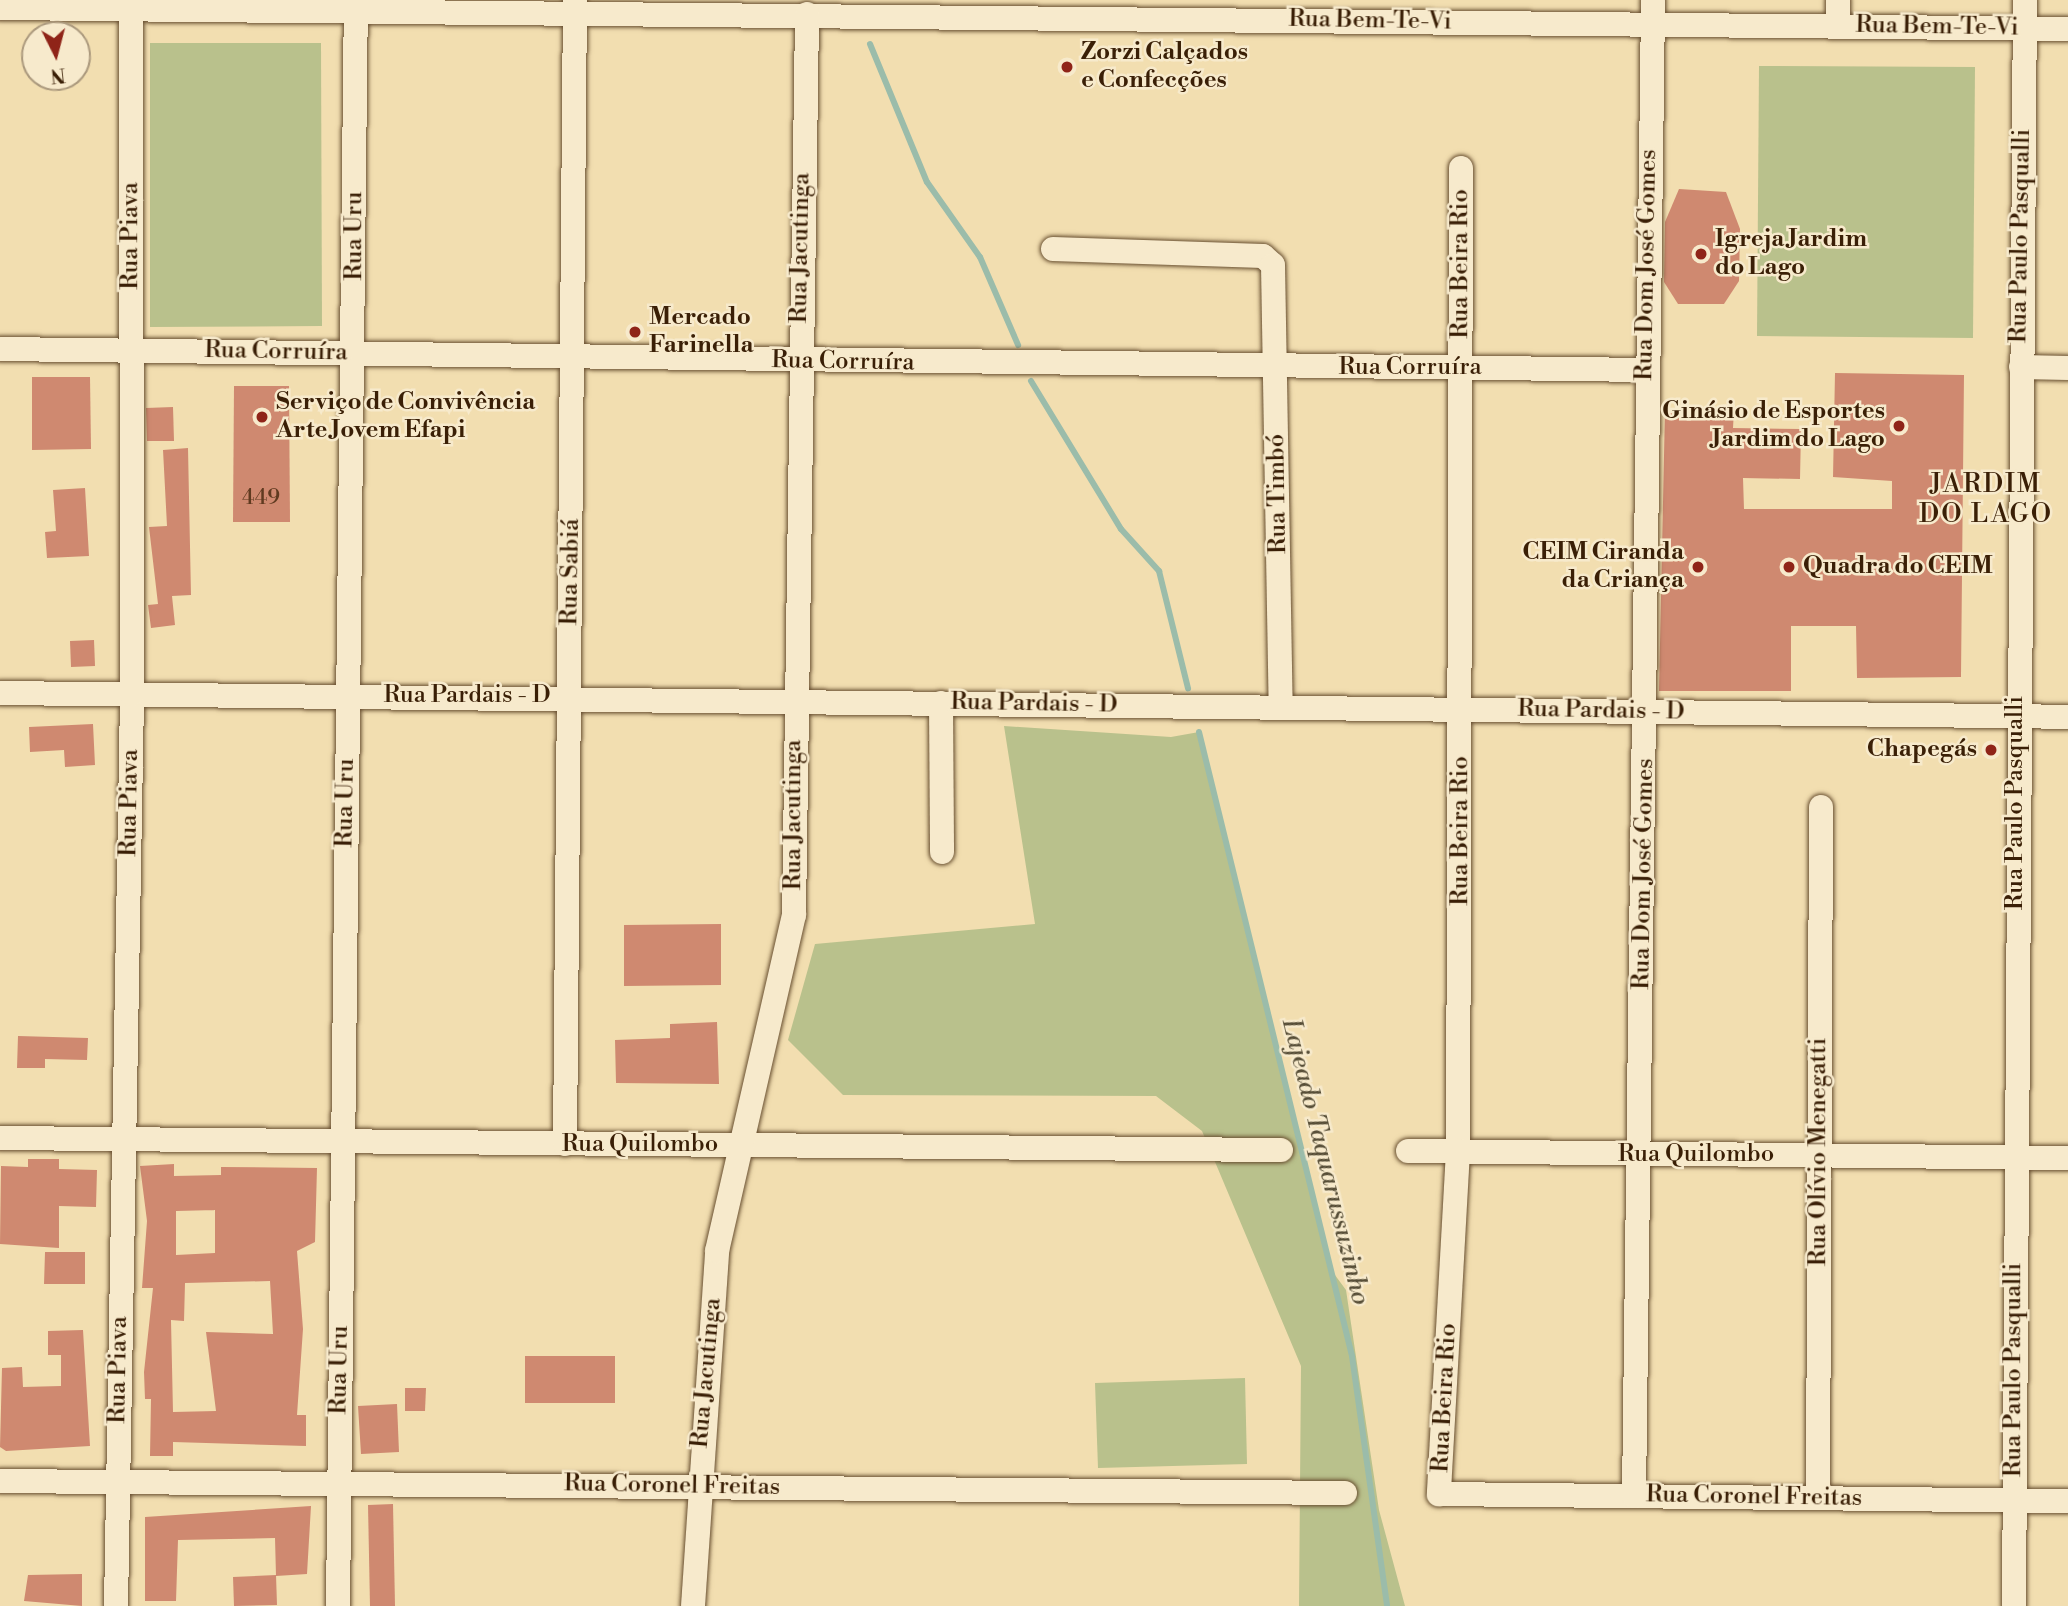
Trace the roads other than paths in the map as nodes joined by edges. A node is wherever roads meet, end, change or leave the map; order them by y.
1 (1838, 0) edge
2 (2025, 0) edge
3 (131, 5) edge
4 (356, 5) edge
5 (575, 6) edge
6 (0, 8) edge
7 (1087, 9) edge
8 (1276, 10) edge
9 (1458, 11) edge
10 (1653, 12) edge
11 (807, 15) junction
12 (1838, 25) junction
13 (2025, 28) junction
14 (2068, 29) edge
15 (1461, 168) dead end
16 (1053, 249) dead end
17 (131, 348) junction
18 (0, 349) edge
19 (354, 354) junction
20 (573, 358) junction
21 (798, 361) junction
22 (1276, 367) junction
23 (2021, 367) junction
24 (2068, 368) edge
25 (1462, 369) junction
26 (1645, 370) junction
27 (0, 693) edge
28 (132, 694) junction
29 (347, 695) junction
30 (569, 697) junction
31 (794, 701) junction
32 (941, 703) junction
33 (1281, 706) junction
34 (1462, 709) junction
35 (1646, 711) junction
36 (2017, 716) junction
37 (2068, 717) edge
38 (1821, 807) dead end
39 (942, 852) dead end
40 (0, 1138) edge
41 (125, 1140) junction
42 (342, 1143) junction
43 (565, 1144) junction
44 (741, 1146) junction
45 (1280, 1150) dead end
46 (1408, 1151) dead end
47 (1458, 1151) junction
48 (1819, 1154) junction
49 (1640, 1156) junction
50 (2013, 1158) junction
51 (2068, 1158) edge
52 (0, 1481) edge
53 (117, 1482) junction
54 (338, 1483) junction
55 (698, 1486) junction
56 (1345, 1493) dead end
57 (1439, 1494) joint
58 (1634, 1496) junction
59 (1818, 1497) junction
60 (2014, 1499) junction
61 (2068, 1501) edge
62 (116, 1606) edge
63 (338, 1606) edge
64 (693, 1606) edge
65 (2014, 1606) edge

1 - 12 street
2 - 13 street, Rua Paulo Pasqualli
3 - 4 street, Rua Bem-Te-Vi
3 - 6 street, Rua Bem-Te-Vi
3 - 17 street, Rua Piava
4 - 5 street, Rua Bem-Te-Vi
4 - 19 street, Rua Uru
5 - 11 street, Rua Bem-Te-Vi
5 - 20 street, Rua Sabiá
7 - 8 street, Rua Bem-Te-Vi
7 - 11 street, Rua Bem-Te-Vi
8 - 9 street, Rua Bem-Te-Vi
9 - 10 street, Rua Bem-Te-Vi
10 - 12 street, Rua Bem-Te-Vi
10 - 26 street, Rua Dom José Gomes
11 - 21 street, Rua Jacutinga
12 - 13 street, Rua Bem-Te-Vi
13 - 14 street, Rua Bem-Te-Vi
13 - 23 street, Rua Paulo Pasqualli
15 - 25 street, Rua Beira Rio
16 - 22 street, Rua Timbó
17 - 18 street, Rua Corruíra
17 - 19 street, Rua Corruíra
17 - 28 street, Rua Piava
19 - 20 street, Rua Corruíra
19 - 29 street, Rua Uru
20 - 21 street, Rua Corruíra
20 - 30 street, Rua Sabiá
21 - 22 street, Rua Corruíra
21 - 31 street, Rua Jacutinga
22 - 25 street, Rua Corruíra
22 - 33 street, Rua Timbó
23 - 24 street
23 - 36 street, Rua Paulo Pasqualli
25 - 26 street, Rua Corruíra
25 - 34 street, Rua Beira Rio
26 - 35 street, Rua Dom José Gomes
27 - 28 street, Rua Pardais - D
28 - 29 street, Rua Pardais - D
28 - 41 street, Rua Piava
29 - 30 street, Rua Pardais - D
29 - 42 street, Rua Uru
30 - 31 street, Rua Pardais - D
30 - 43 street, Rua Sabiá
31 - 32 street, Rua Pardais - D
31 - 44 street, Rua Jacutinga
32 - 33 street, Rua Pardais - D
32 - 39 street
33 - 34 street, Rua Pardais - D
34 - 35 street, Rua Pardais - D
34 - 47 street, Rua Beira Rio
35 - 36 street, Rua Pardais - D
35 - 49 street, Rua Dom José Gomes
36 - 37 street, Rua Pardais - D
36 - 50 street, Rua Paulo Pasqualli
38 - 48 street, Rua Olívio Menegatti
40 - 41 street, Rua Quilombo
41 - 42 street, Rua Quilombo
41 - 53 street, Rua Piava
42 - 43 street, Rua Quilombo
42 - 54 street, Rua Uru
43 - 44 street, Rua Quilombo
44 - 45 street, Rua Quilombo
44 - 55 street, Rua Jacutinga
46 - 47 street, Rua Quilombo
47 - 49 street, Rua Quilombo
47 - 57 street, Rua Beira Rio
48 - 49 street, Rua Quilombo
48 - 50 street, Rua Quilombo
48 - 59 street, Rua Olívio Menegatti
49 - 58 street, Rua Dom José Gomes
50 - 51 street, Rua Quilombo
50 - 60 street, Rua Paulo Pasqualli
52 - 53 street, Rua Coronel Freitas
53 - 54 street, Rua Coronel Freitas
53 - 62 street, Rua Piava
54 - 55 street, Rua Coronel Freitas
54 - 63 street, Rua Uru
55 - 56 street, Rua Coronel Freitas
55 - 64 street, Rua Jacutinga
57 - 58 street, Rua Coronel Freitas
58 - 59 street, Rua Coronel Freitas
59 - 60 street, Rua Coronel Freitas
60 - 61 street, Rua Coronel Freitas
60 - 65 street, Rua Paulo Pasqualli

